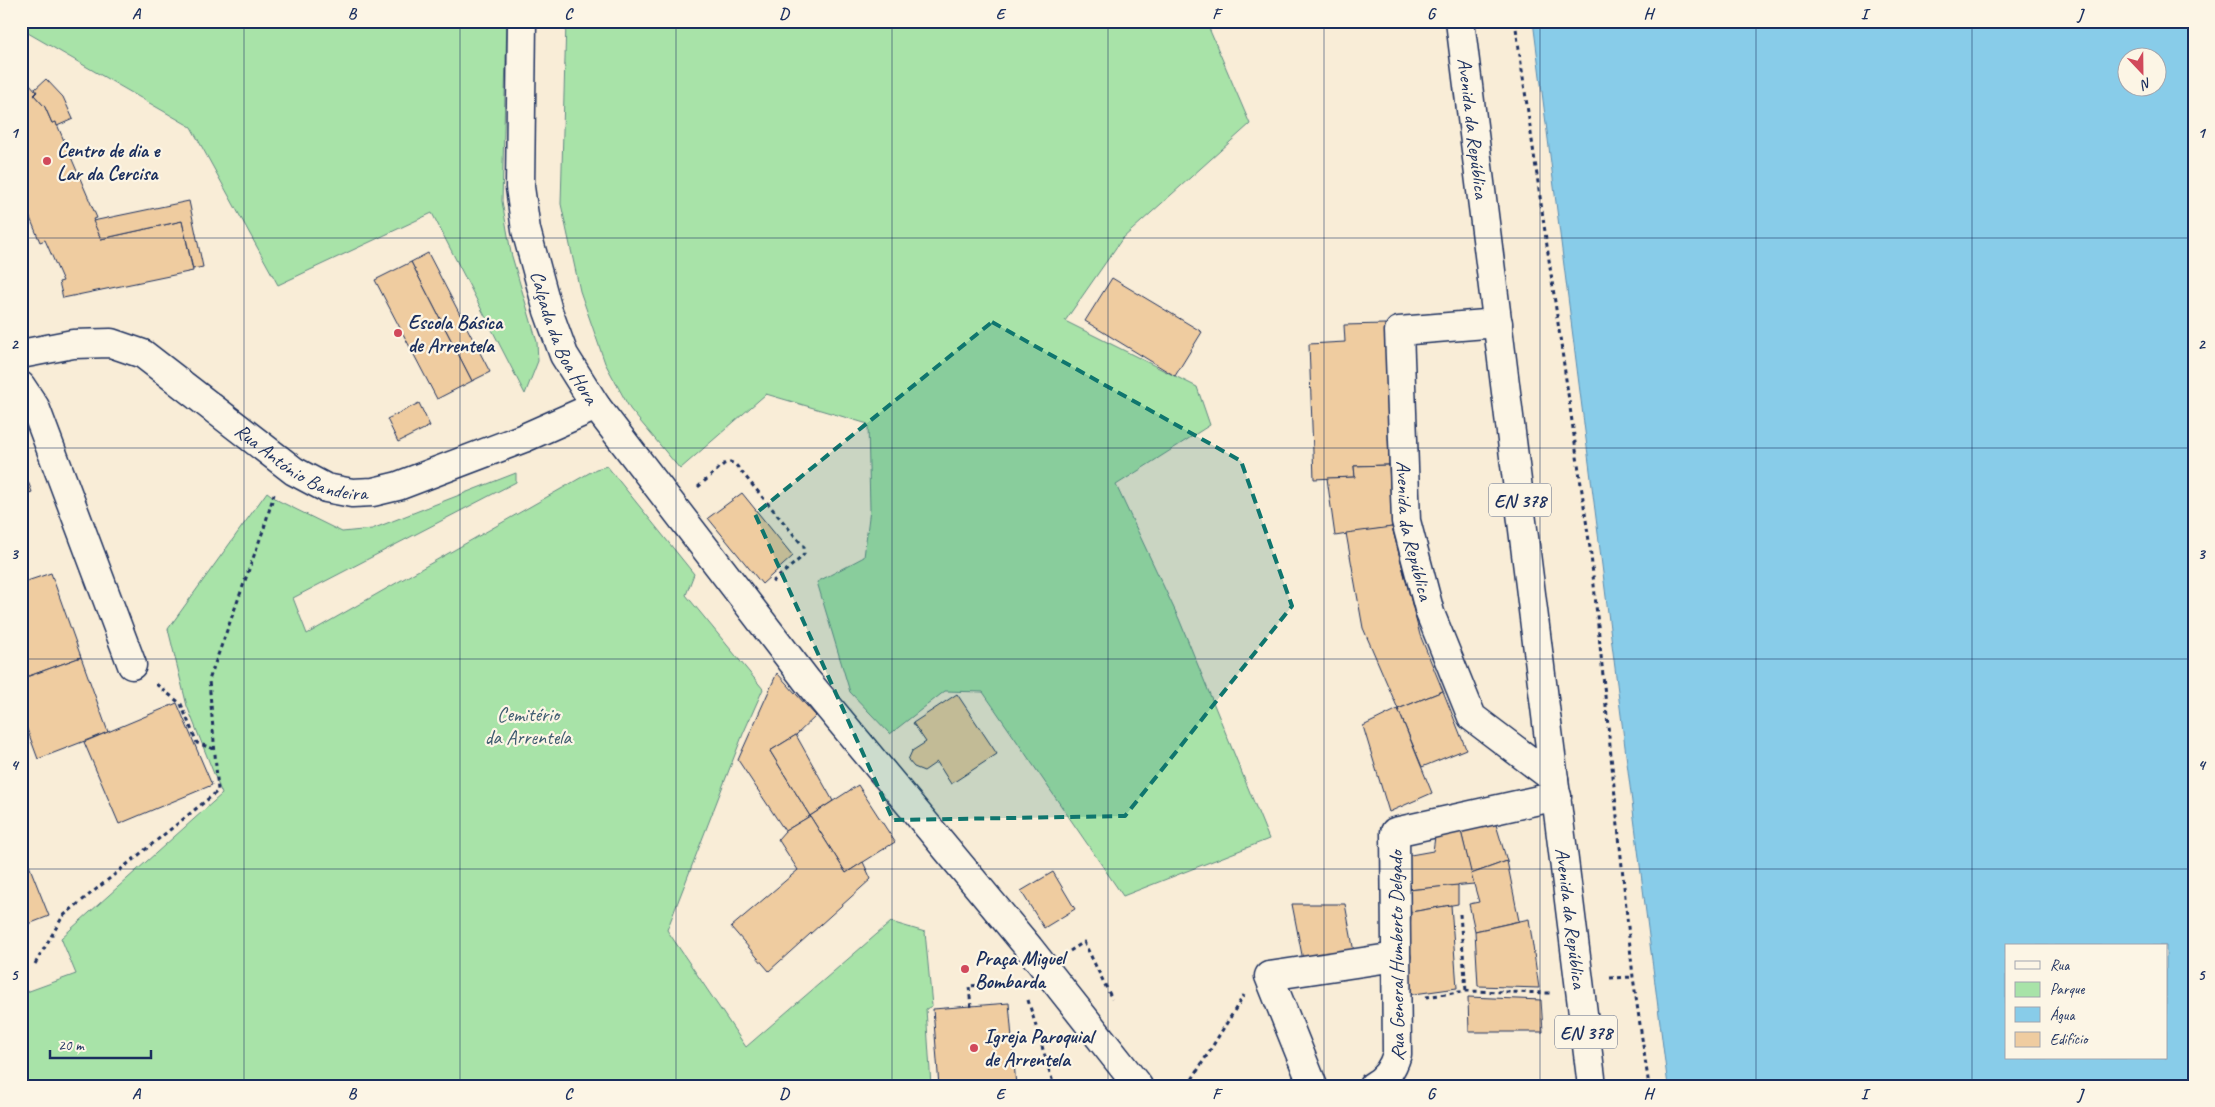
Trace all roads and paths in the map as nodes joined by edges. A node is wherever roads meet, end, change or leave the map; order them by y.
1 (522, 21) edge
2 (1460, 21) edge
3 (1514, 21) edge
4 (1498, 323) junction
5 (21, 354) edge
6 (21, 386) edge
7 (596, 406) junction
8 (674, 508) junction
9 (264, 528) dead end
10 (747, 602) junction
11 (132, 665) dead end
12 (181, 704) dead end
13 (214, 749) junction
14 (1555, 787) junction
15 (1460, 914) dead end
16 (1396, 957) junction
17 (35, 964) dead end
18 (1580, 979) junction
19 (1023, 982) dead end
20 (1026, 991) dead end
21 (1466, 991) junction
22 (1242, 997) dead end
23 (1396, 1002) junction
24 (971, 1006) dead end
25 (1054, 1086) edge
26 (1138, 1086) edge
27 (1188, 1086) edge
28 (1313, 1086) edge
29 (1373, 1086) edge
30 (1592, 1086) edge
31 (1649, 1086) edge

1 - 7 street, Calçada da Boa Hora
2 - 4 street, Avenida da República / EN 378
3 - 31 path
4 - 14 street, Avenida da República / EN 378
4 - 14 street, Avenida da República
5 - 7 street, Rua António Bandeira
6 - 11 street
7 - 8 street, Calçada da Boa Hora
8 - 10 street, Calçada da Boa Hora
8 - 10 path
9 - 13 path
10 - 26 street
12 - 13 path
13 - 17 path
14 - 16 street, Rua General Humberto Delgado
14 - 18 street, Avenida da República / EN 378
15 - 21 path
16 - 23 street, Rua General Humberto Delgado
16 - 28 street
18 - 21 path
18 - 30 street, Avenida da República / EN 378
19 - 24 path
20 - 25 path
21 - 23 path
22 - 27 path
23 - 29 street, Rua General Humberto Delgado

